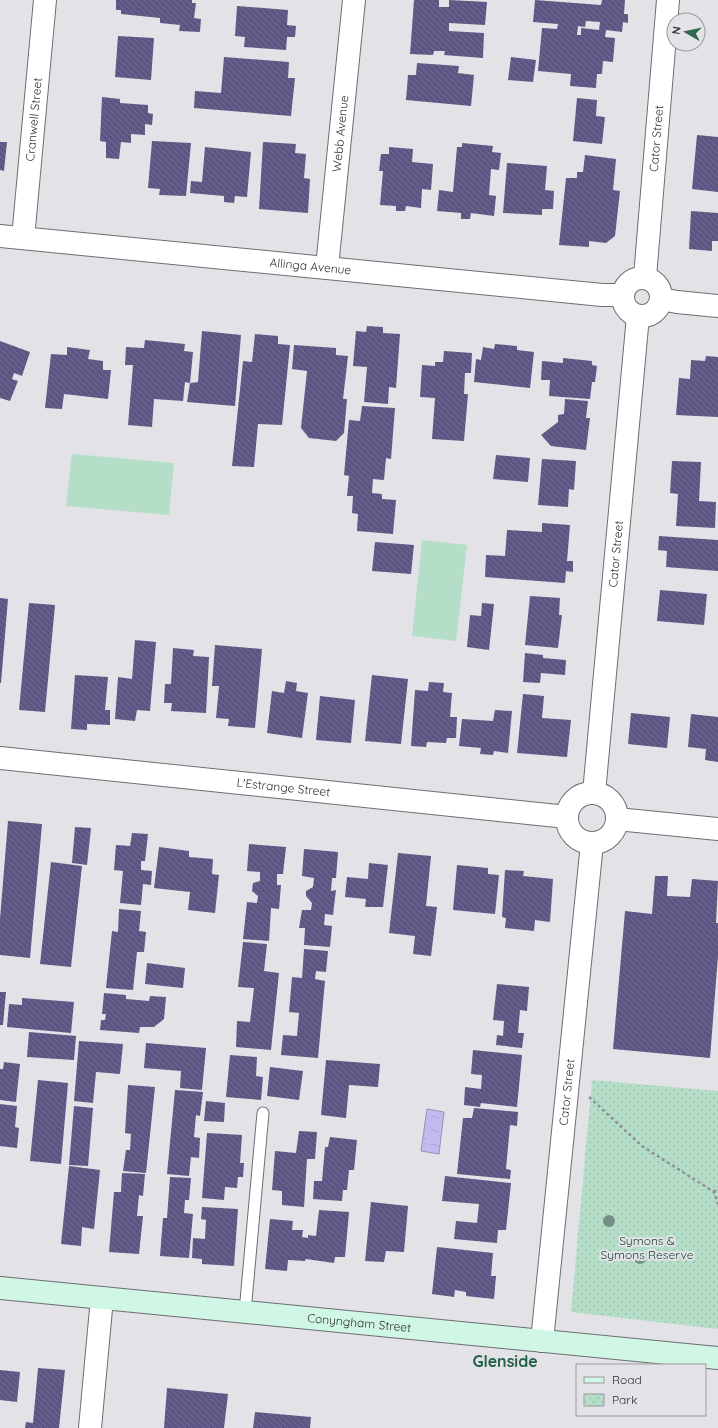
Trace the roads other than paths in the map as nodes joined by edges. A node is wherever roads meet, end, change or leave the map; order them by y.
1 (45, 0) edge
2 (354, 0) edge
3 (668, 0) edge
4 (0, 236) edge
5 (23, 238) junction
6 (327, 267) junction
7 (646, 277) junction
8 (622, 295) junction
9 (661, 299) junction
10 (718, 306) edge
11 (638, 316) junction
12 (0, 758) edge
13 (594, 793) junction
14 (567, 817) junction
15 (617, 820) junction
16 (718, 829) edge
17 (592, 843) junction
18 (263, 1113) dead end
19 (0, 1288) edge
20 (102, 1298) junction
21 (245, 1312) junction
22 (542, 1341) junction
23 (718, 1358) edge
24 (90, 1428) edge

1 - 5 street, Cranwell Street
2 - 6 street, Webb Avenue
3 - 7 street, Cator Street
4 - 5 street, Allinga Avenue
5 - 6 street, Allinga Avenue
6 - 8 street, Allinga Avenue
7 - 8 street
7 - 9 street
8 - 11 street
9 - 10 street
9 - 11 street
11 - 13 street, Cator Street
12 - 14 street, L'Estrange Street
13 - 14 street
13 - 15 street
14 - 17 street
15 - 16 street
15 - 17 street
17 - 22 street, Cator Street
18 - 21 lane
19 - 20 street, Conyngham Street
20 - 21 street, Conyngham Street
20 - 24 street
21 - 22 street, Conyngham Street
22 - 23 street, Conyngham Street

